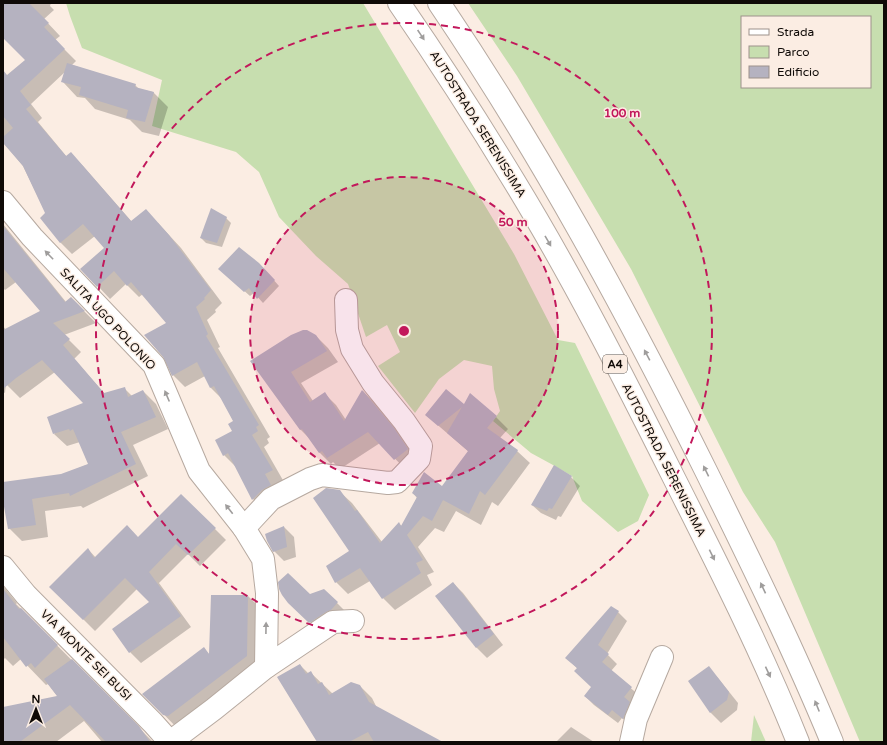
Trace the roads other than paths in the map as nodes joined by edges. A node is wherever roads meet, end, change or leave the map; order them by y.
1 (399, 3) edge
2 (439, 3) edge
3 (3, 202) edge
4 (346, 300) dead end
5 (244, 528) junction
6 (3, 567) edge
7 (353, 622) dead end
8 (662, 657) dead end
9 (266, 667) junction
10 (170, 742) edge
11 (631, 742) edge
12 (798, 742) edge
13 (832, 742) edge

1 -> 12 main road, AUTOSTRADA SERENISSIMA / A4
13 -> 2 main road, A4
5 -> 3 main road, SALITA UGO POLONIO
4 - 5 main road
9 -> 5 main road, SALITA UGO POLONIO
6 - 10 main road, VIA MONTE SEI BUSI
7 - 9 main road
8 - 11 main road
9 - 10 main road

